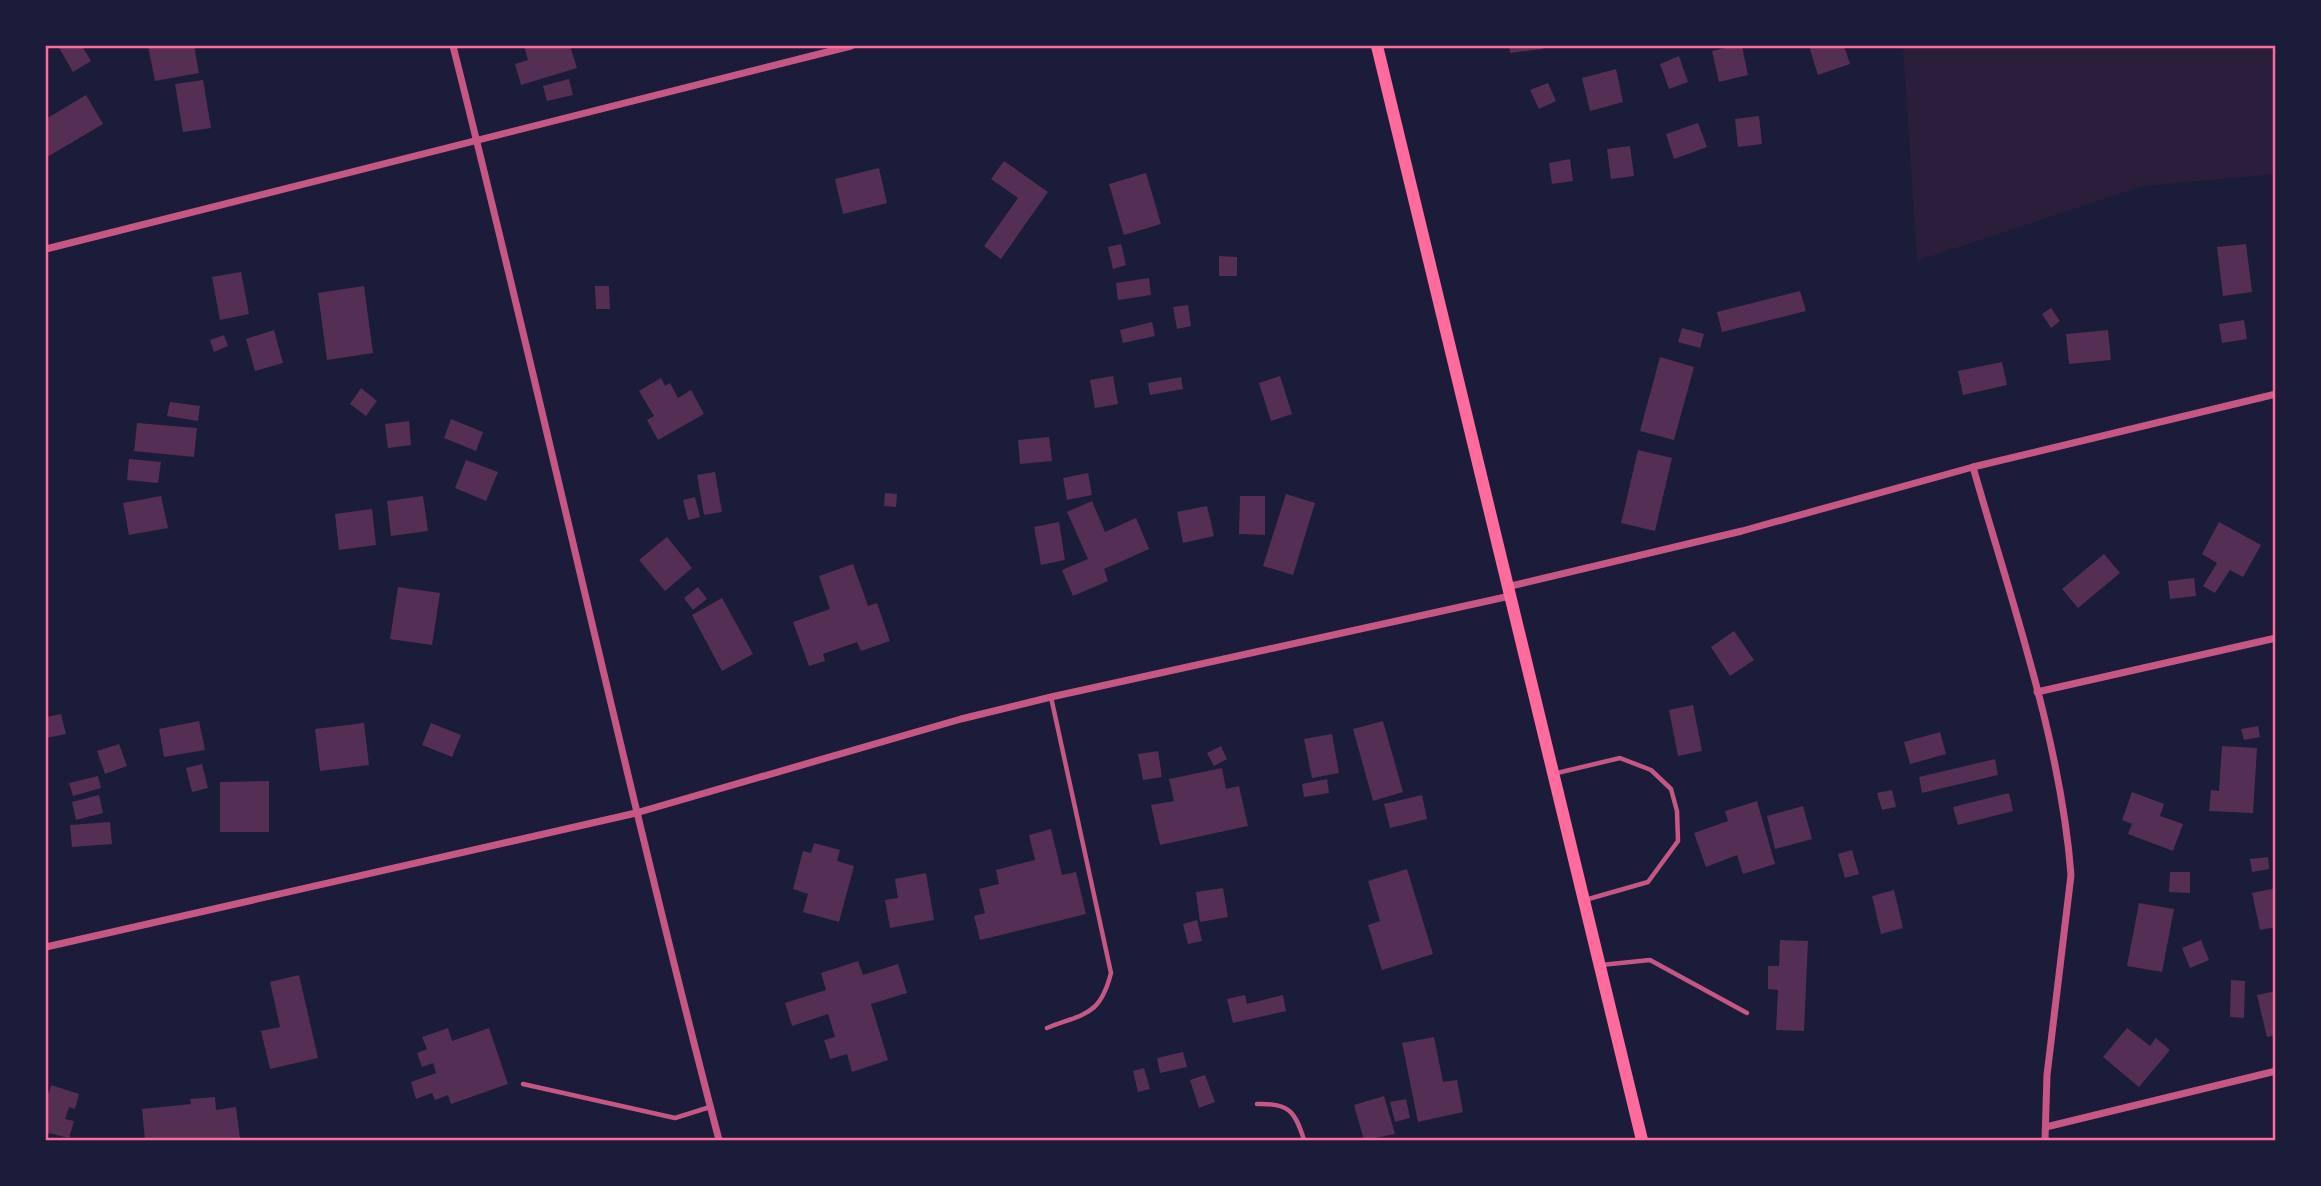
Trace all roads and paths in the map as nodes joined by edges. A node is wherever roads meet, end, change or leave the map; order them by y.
1 (453, 46) edge
2 (851, 46) edge
3 (1377, 46) edge
4 (476, 139) junction
5 (46, 249) edge
6 (2276, 394) edge
7 (1973, 467) junction
8 (1508, 592) junction
9 (2276, 638) edge
10 (2037, 692) junction
11 (1051, 697) junction
12 (1553, 774) junction
13 (636, 813) junction
14 (1584, 900) junction
15 (46, 947) edge
16 (1600, 965) junction
17 (1747, 1013) dead end
18 (1047, 1028) dead end
19 (2276, 1071) edge
20 (523, 1084) dead end
21 (1257, 1104) dead end
22 (710, 1107) junction
23 (2046, 1127) junction
24 (719, 1140) edge
25 (1304, 1140) edge
26 (1642, 1140) edge
27 (2045, 1140) edge

1 - 4 street
2 - 4 street
3 - 8 main road
4 - 5 street
4 - 13 street
6 - 7 street
7 - 8 street
7 - 10 street
8 - 11 street
8 - 12 main road
9 - 10 street
10 - 23 street
11 - 13 street
11 - 18 lane
12 - 14 main road
12 - 14 lane
13 - 15 street
13 - 22 street
14 - 16 main road
16 - 17 lane
16 - 26 main road
19 - 23 street
20 - 22 lane
21 - 25 lane
22 - 24 street
23 - 27 street

